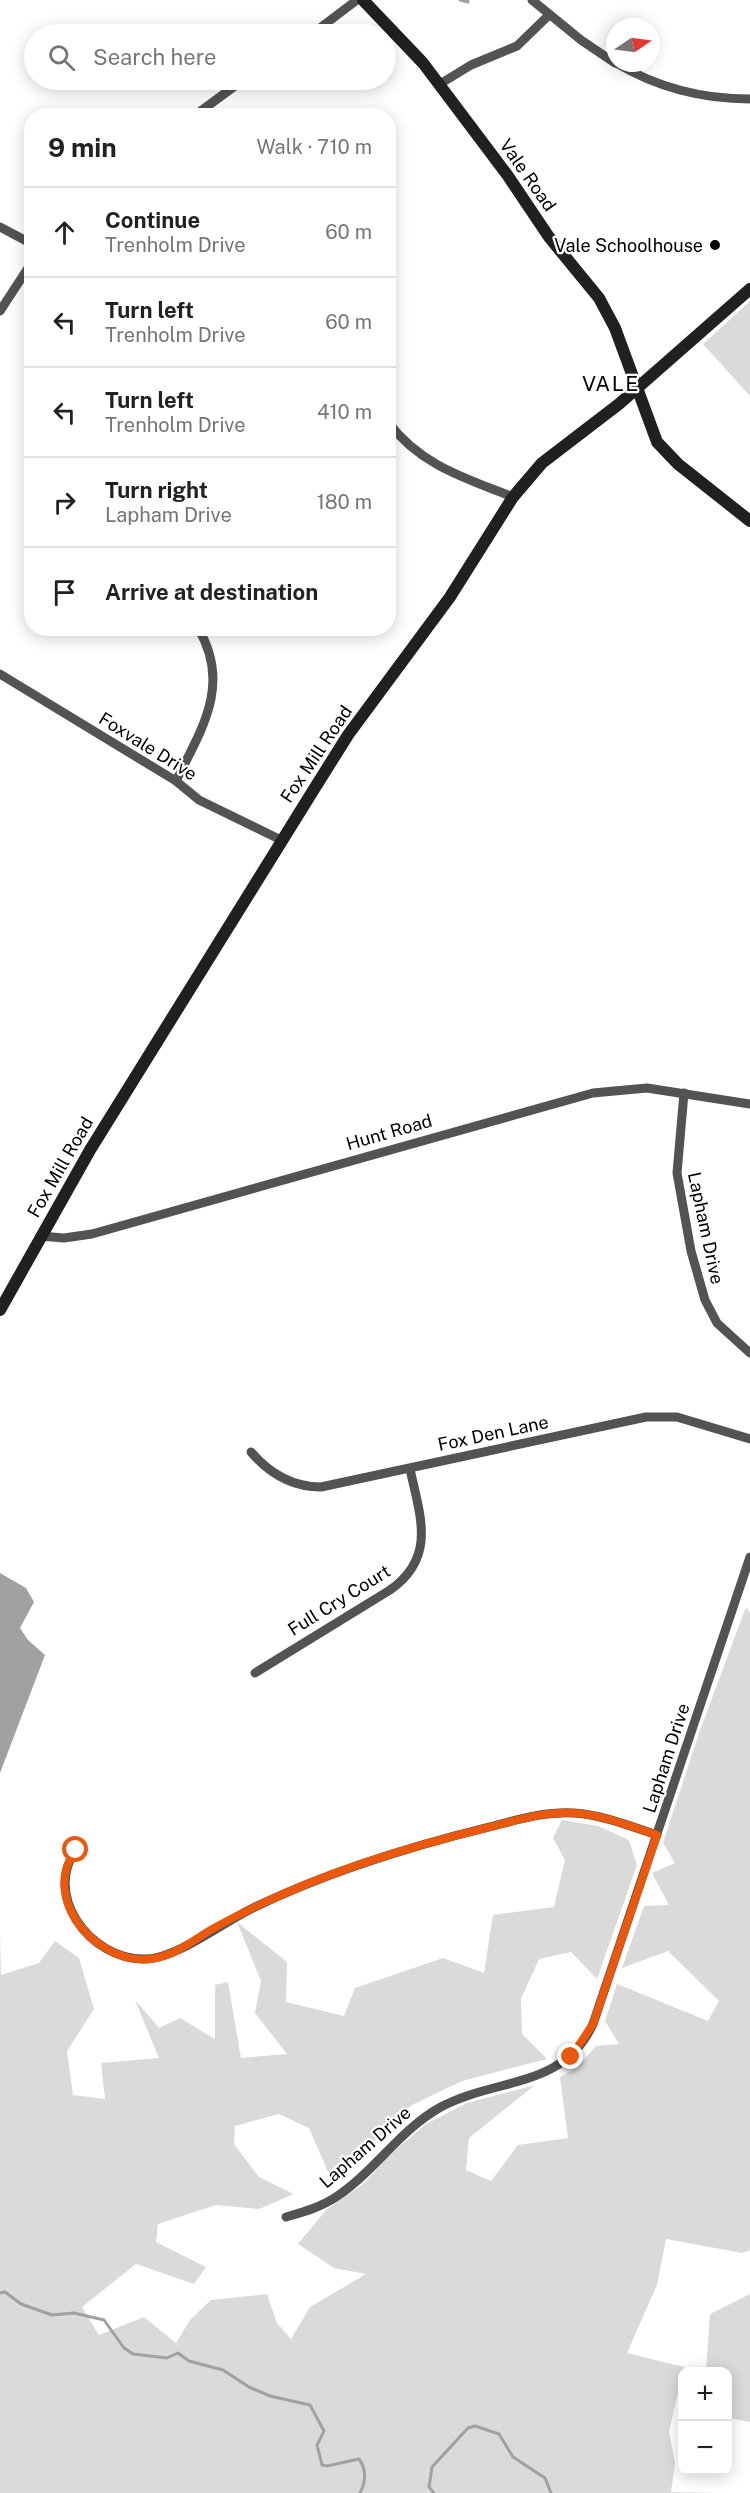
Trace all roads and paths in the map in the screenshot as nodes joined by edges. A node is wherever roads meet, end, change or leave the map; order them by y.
1 (357, 0) edge
2 (363, 0) edge
3 (532, 0) edge
4 (549, 15) junction
5 (325, 24) edge
6 (385, 24) edge
7 (396, 36) edge
8 (606, 56) edge
9 (633, 72) edge
10 (440, 84) junction
11 (229, 90) edge
12 (750, 99) edge
13 (205, 108) edge
14 (0, 227) edge
15 (24, 240) edge
16 (24, 274) edge
17 (750, 289) edge
18 (0, 311) edge
19 (639, 387) junction
20 (396, 433) edge
21 (513, 497) junction
22 (750, 520) edge
23 (202, 636) edge
24 (0, 674) edge
25 (176, 781) junction
26 (281, 840) junction
27 (684, 1093) junction
28 (750, 1104) edge
29 (40, 1236) junction
30 (0, 1310) edge
31 (750, 1353) edge
32 (750, 1439) edge
33 (251, 1452) dead end
34 (410, 1469) junction
35 (750, 1557) edge
36 (255, 1673) dead end
37 (657, 1835) junction
38 (81, 1844) dead end
39 (286, 2217) dead end

1 - 5 street
2 - 6 main road, Vale Road
3 - 4 street
4 - 8 street
4 - 10 street
7 - 10 main road, Vale Road
9 - 12 street
10 - 19 main road, Vale Road
11 - 13 street
14 - 15 street
16 - 18 street
17 - 19 main road, Fox Mill Road
19 - 21 main road, Fox Mill Road
19 - 22 main road, Vale Road
20 - 21 street
21 - 26 main road, Fox Mill Road
23 - 25 street
24 - 25 street, Foxvale Drive
25 - 26 street, Foxvale Drive
26 - 29 main road, Fox Mill Road
27 - 28 street, Hunt Road
27 - 29 street, Hunt Road
27 - 31 street, Lapham Drive
29 - 30 main road, Fox Mill Road
32 - 34 street, Fox Den Lane
33 - 34 street, Fox Den Lane
34 - 36 street, Full Cry Court
35 - 37 street, Lapham Drive
37 - 38 street
37 - 39 street, Lapham Drive

